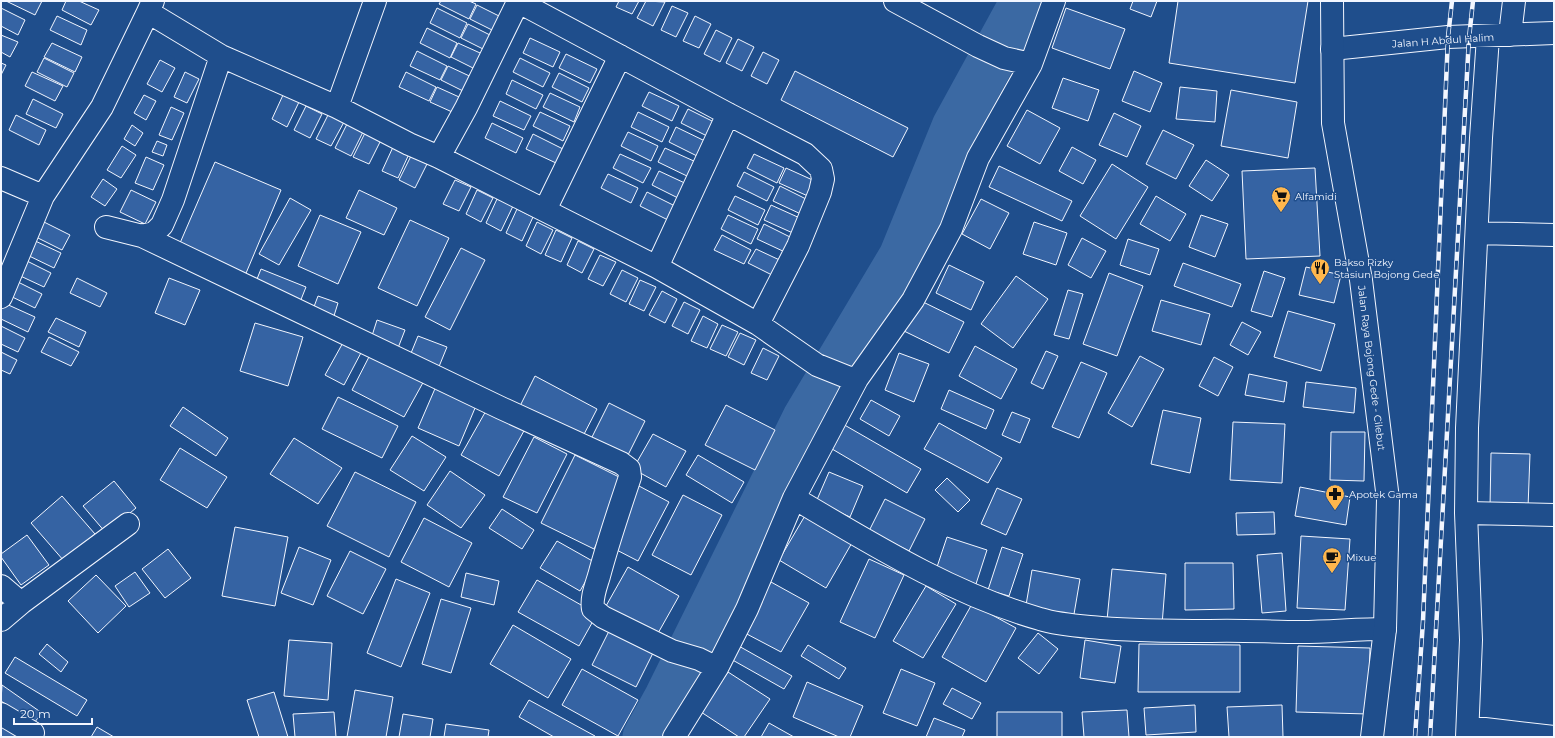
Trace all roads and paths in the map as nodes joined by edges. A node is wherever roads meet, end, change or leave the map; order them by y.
1 (375, 1) edge
2 (518, 1) edge
3 (895, 1) edge
4 (1054, 1) edge
5 (1332, 1) edge
6 (1514, 1) edge
7 (151, 7) edge
8 (1554, 33) edge
9 (1510, 35) junction
10 (1488, 37) junction
11 (1332, 49) junction
12 (220, 56) junction
13 (620, 56) junction
14 (1031, 64) junction
15 (337, 107) junction
16 (728, 114) junction
17 (439, 157) junction
18 (1, 178) edge
19 (42, 196) junction
20 (545, 210) junction
21 (106, 227) dead end
22 (1477, 233) junction
23 (1554, 235) edge
24 (142, 236) junction
25 (657, 267) junction
26 (1, 297) edge
27 (758, 324) junction
28 (852, 378) junction
29 (794, 498) junction
30 (1466, 513) junction
31 (1554, 515) edge
32 (128, 524) dead end
33 (1, 586) edge
34 (21, 603) junction
35 (1, 620) edge
36 (1385, 628) junction
37 (708, 664) junction
38 (1, 714) edge
39 (1467, 732) edge
40 (33, 733) dead end
41 (674, 737) edge
42 (1372, 737) edge
43 (1554, 737) edge

1 - 15 street
2 - 13 street
2 - 17 street
3 - 14 street
4 - 14 street
5 - 11 street, Jalan Raya Bojong Gede - Cilebut
6 - 9 street
7 - 12 street
7 - 19 street
8 - 9 street, Jalan H Abdul Halim
9 - 10 street, Jalan H Abdul Halim
10 - 11 street, Jalan H Abdul Halim
10 - 22 street
11 - 36 street, Jalan Raya Bojong Gede - Cilebut
12 - 15 street
12 - 24 street
13 - 16 street
13 - 20 street
14 - 28 street
15 - 17 street
16 - 25 street
16 - 27 street
17 - 20 street
18 - 19 street
19 - 26 street
20 - 25 street
21 - 24 street
22 - 23 street
22 - 30 street
24 - 37 street
25 - 27 street
27 - 28 street
28 - 29 street
29 - 36 street
29 - 37 street
30 - 31 street
30 - 39 street
32 - 34 street
33 - 34 street
34 - 35 street
36 - 42 street, Jalan Raya Bojong Gede - Cilebut
37 - 41 street
38 - 40 street
39 - 43 street

